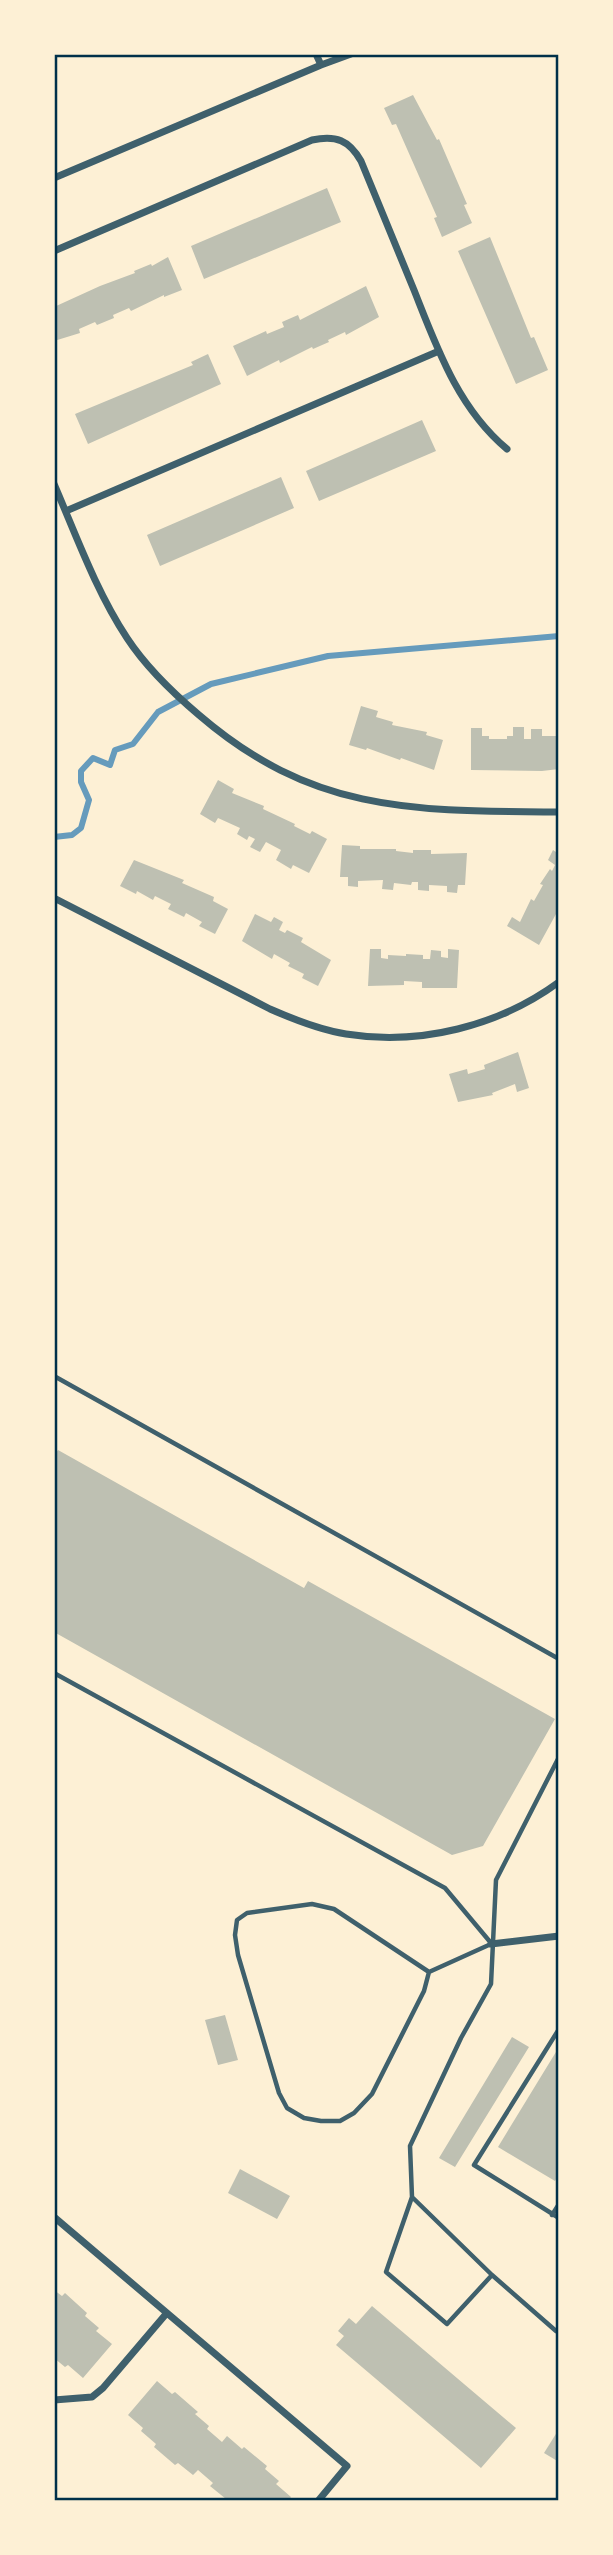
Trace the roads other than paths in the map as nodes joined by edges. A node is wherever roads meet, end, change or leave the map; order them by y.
1 (316, 54) edge
2 (351, 54) edge
3 (321, 65) junction
4 (54, 178) edge
5 (54, 251) edge
6 (439, 351) junction
7 (507, 449) dead end
8 (54, 484) edge
9 (66, 511) junction
10 (559, 812) edge
11 (54, 898) edge
12 (559, 982) edge
13 (54, 1376) edge
14 (559, 1659) edge
15 (54, 1673) edge
16 (559, 1757) edge
17 (559, 1937) edge
18 (491, 1944) junction
19 (429, 1972) junction
20 (559, 2029) edge
21 (412, 2197) junction
22 (559, 2204) edge
23 (552, 2215) junction
24 (54, 2217) edge
25 (559, 2218) edge
26 (492, 2275) junction
27 (166, 2314) junction
28 (556, 2331) dead end
29 (54, 2400) edge
30 (318, 2501) edge

1 - 3 street
2 - 3 street
3 - 4 street
5 - 6 street
6 - 7 street
6 - 9 street
8 - 9 street
9 - 10 street
11 - 12 street
13 - 14 lane
15 - 18 lane
16 - 18 lane
17 - 18 street
18 - 19 lane
18 - 21 lane
19 - 19 lane
20 - 23 lane
21 - 26 lane
21 - 26 lane
22 - 23 lane
23 - 25 lane
24 - 27 street
26 - 28 lane
27 - 29 street
27 - 30 street

